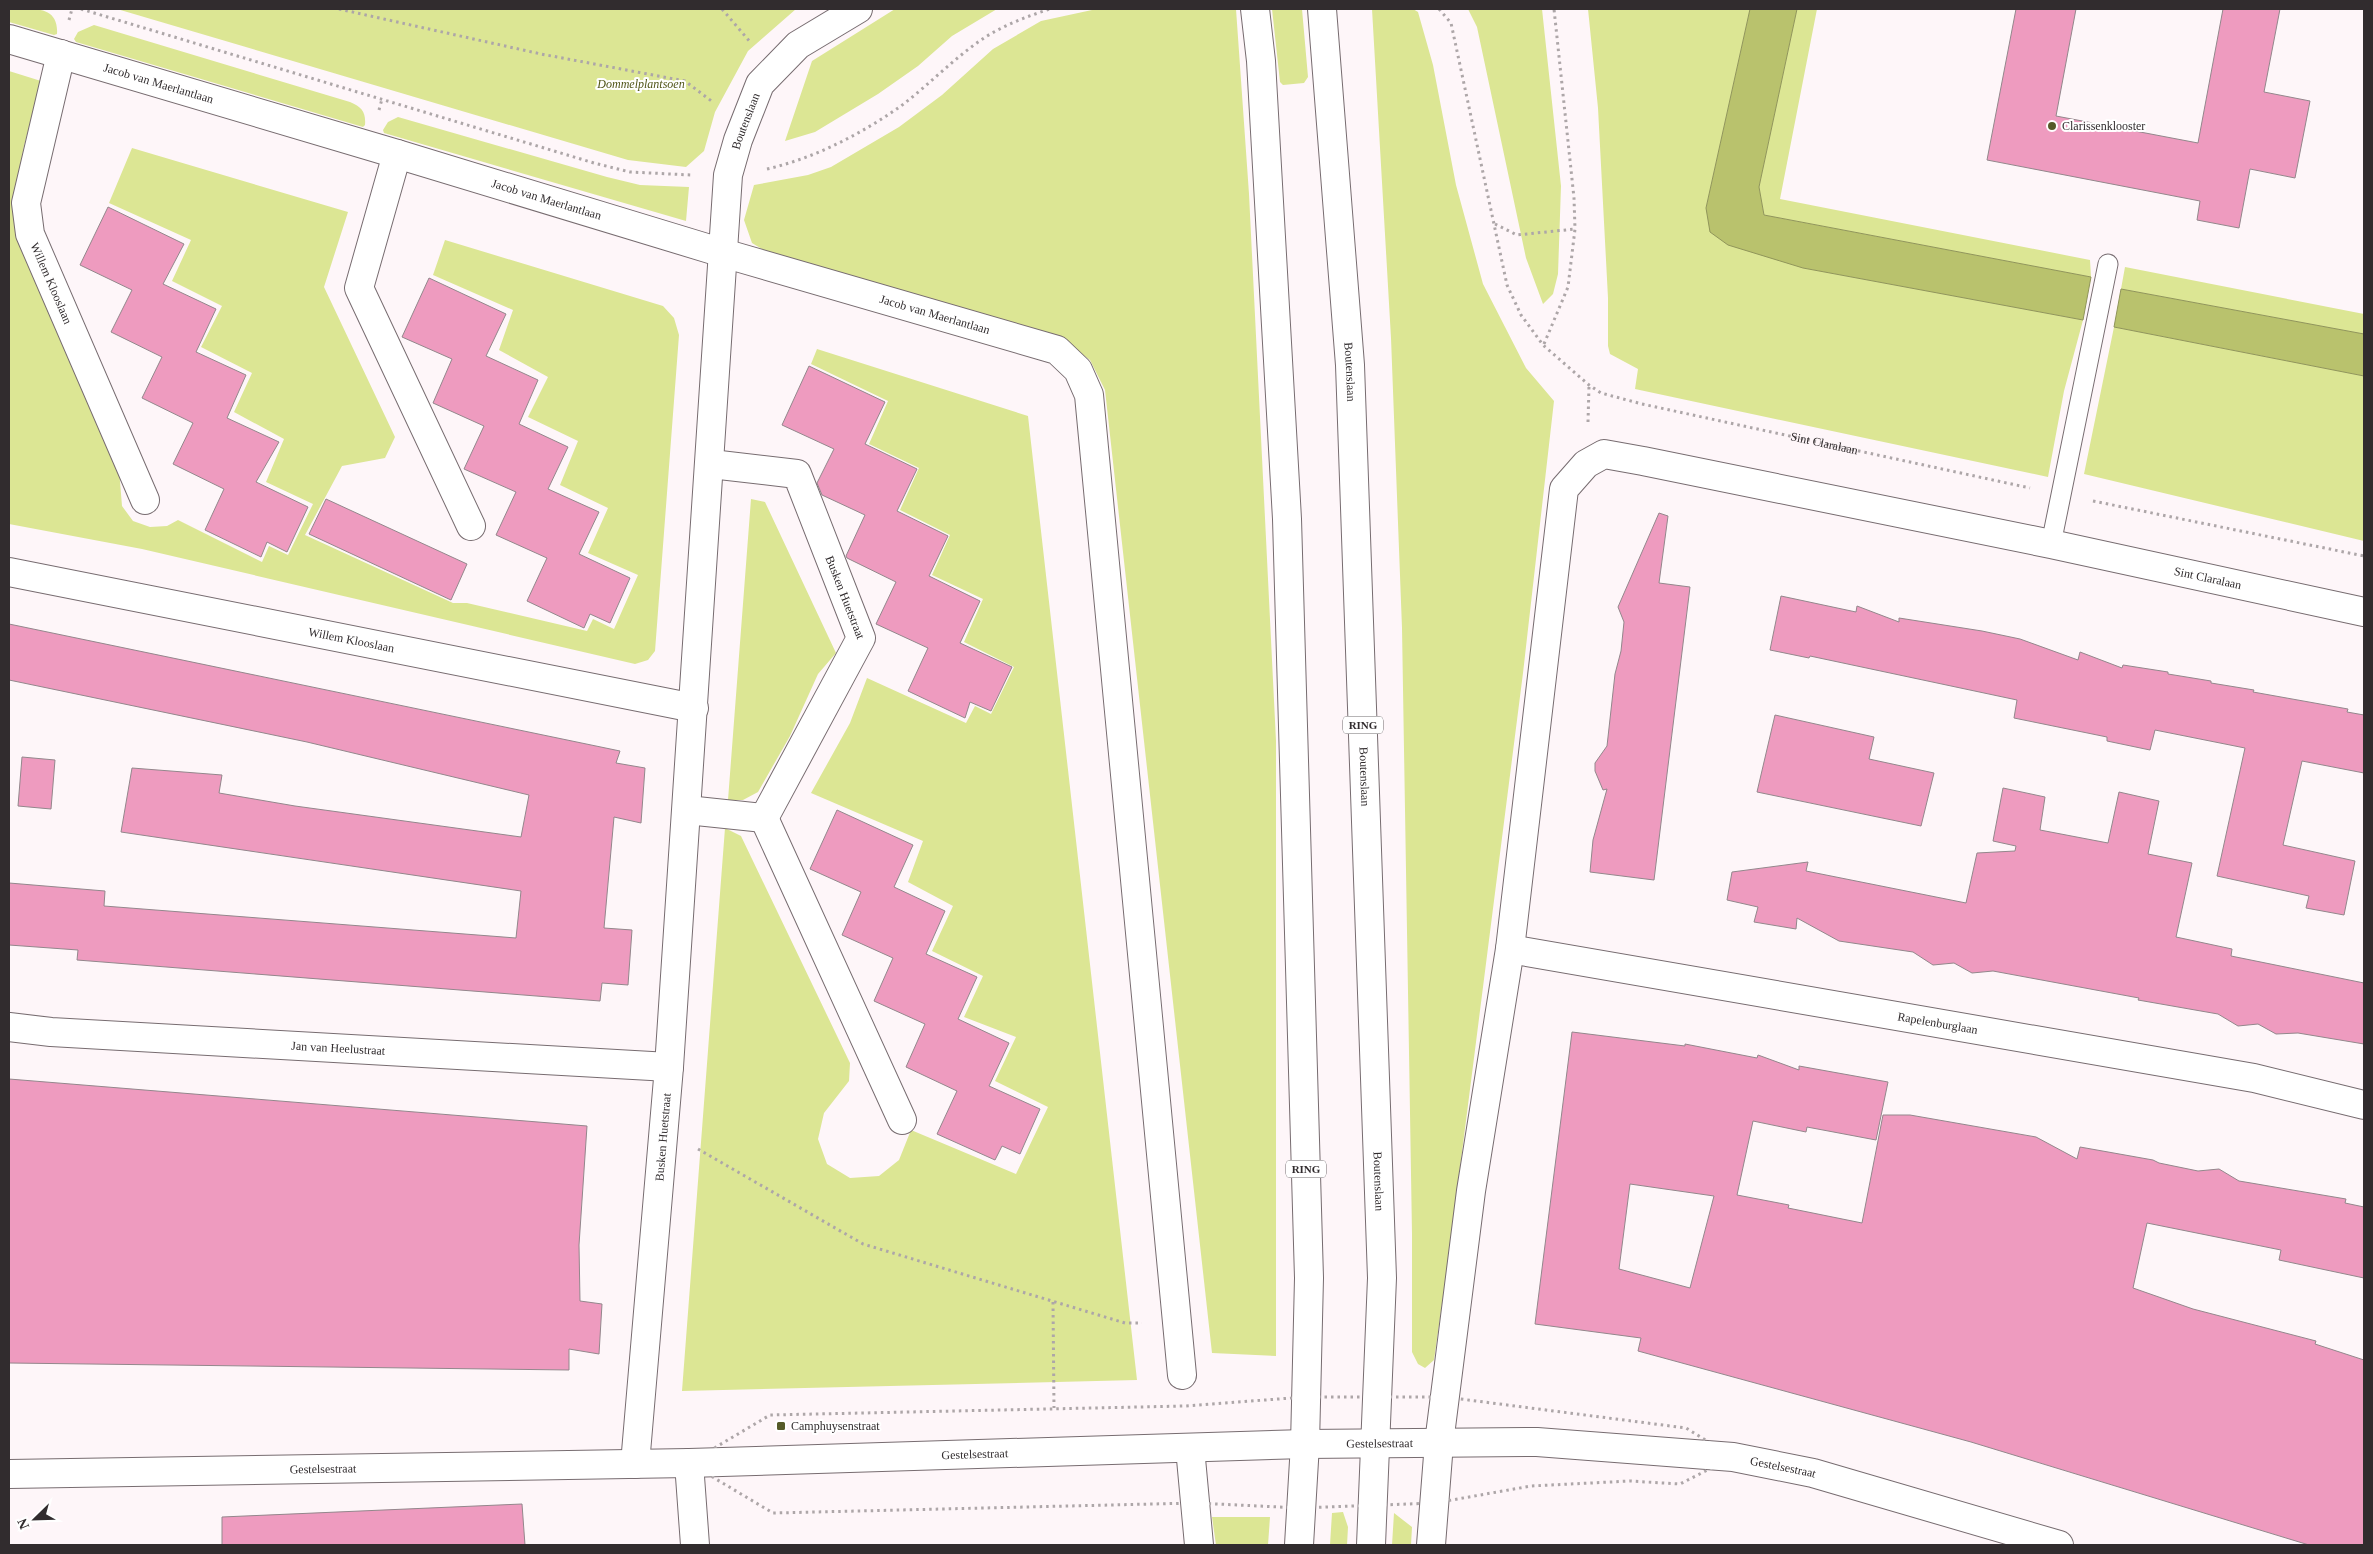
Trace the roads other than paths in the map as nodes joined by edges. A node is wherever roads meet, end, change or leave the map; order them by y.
1 (858, 9) edge
2 (1256, 9) edge
3 (1322, 9) edge
4 (9, 39) edge
5 (61, 54) junction
6 (397, 154) junction
7 (723, 253) junction
8 (2108, 264) dead end
9 (710, 464) junction
10 (145, 500) dead end
11 (471, 526) dead end
12 (2050, 544) junction
13 (9, 572) edge
14 (2364, 612) edge
15 (694, 708) junction
16 (687, 810) junction
17 (764, 818) junction
18 (1510, 949) junction
19 (9, 1027) edge
20 (669, 1068) junction
21 (2364, 1105) edge
22 (902, 1120) dead end
23 (1182, 1375) dead end
24 (1439, 1442) junction
25 (1375, 1443) junction
26 (1305, 1444) junction
27 (1190, 1448) junction
28 (689, 1463) junction
29 (636, 1464) junction
30 (9, 1474) edge
31 (695, 1545) edge
32 (1199, 1545) edge
33 (1299, 1545) edge
34 (1371, 1545) edge
35 (1431, 1545) edge
36 (2060, 1545) edge

1 - 7 street, Boutenslaan
2 - 26 street, RING
3 - 25 street, Boutenslaan / RING
4 - 5 street, Jacob van Maerlantlaan
5 - 6 street, Jacob van Maerlantlaan
5 - 10 street, Willem Klooslaan
6 - 7 street, Jacob van Maerlantlaan
6 - 11 street
7 - 9 street, Busken Huetstraat
7 - 23 street, Jacob van Maerlantlaan
8 - 12 lane
9 - 15 street, Busken Huetstraat
9 - 17 street, Busken Huetstraat
12 - 14 street, Sint Claralaan
12 - 18 street, Sint Claralaan
13 - 15 street, Willem Klooslaan
15 - 16 street, Busken Huetstraat
16 - 17 street
16 - 20 street, Busken Huetstraat
17 - 22 street
18 - 21 street, Rapelenburglaan
18 - 24 street
19 - 20 street, Jan van Heelustraat
20 - 29 street, Busken Huetstraat
24 - 25 street, Gestelsestraat
24 - 35 street
24 - 36 street, Gestelsestraat
25 - 26 street, Gestelsestraat
25 - 34 street, Boutenslaan / RING
26 - 27 street, Gestelsestraat
26 - 33 street, RING
27 - 28 street, Gestelsestraat
27 - 32 street
28 - 29 street, Gestelsestraat
28 - 31 street
29 - 30 street, Gestelsestraat

